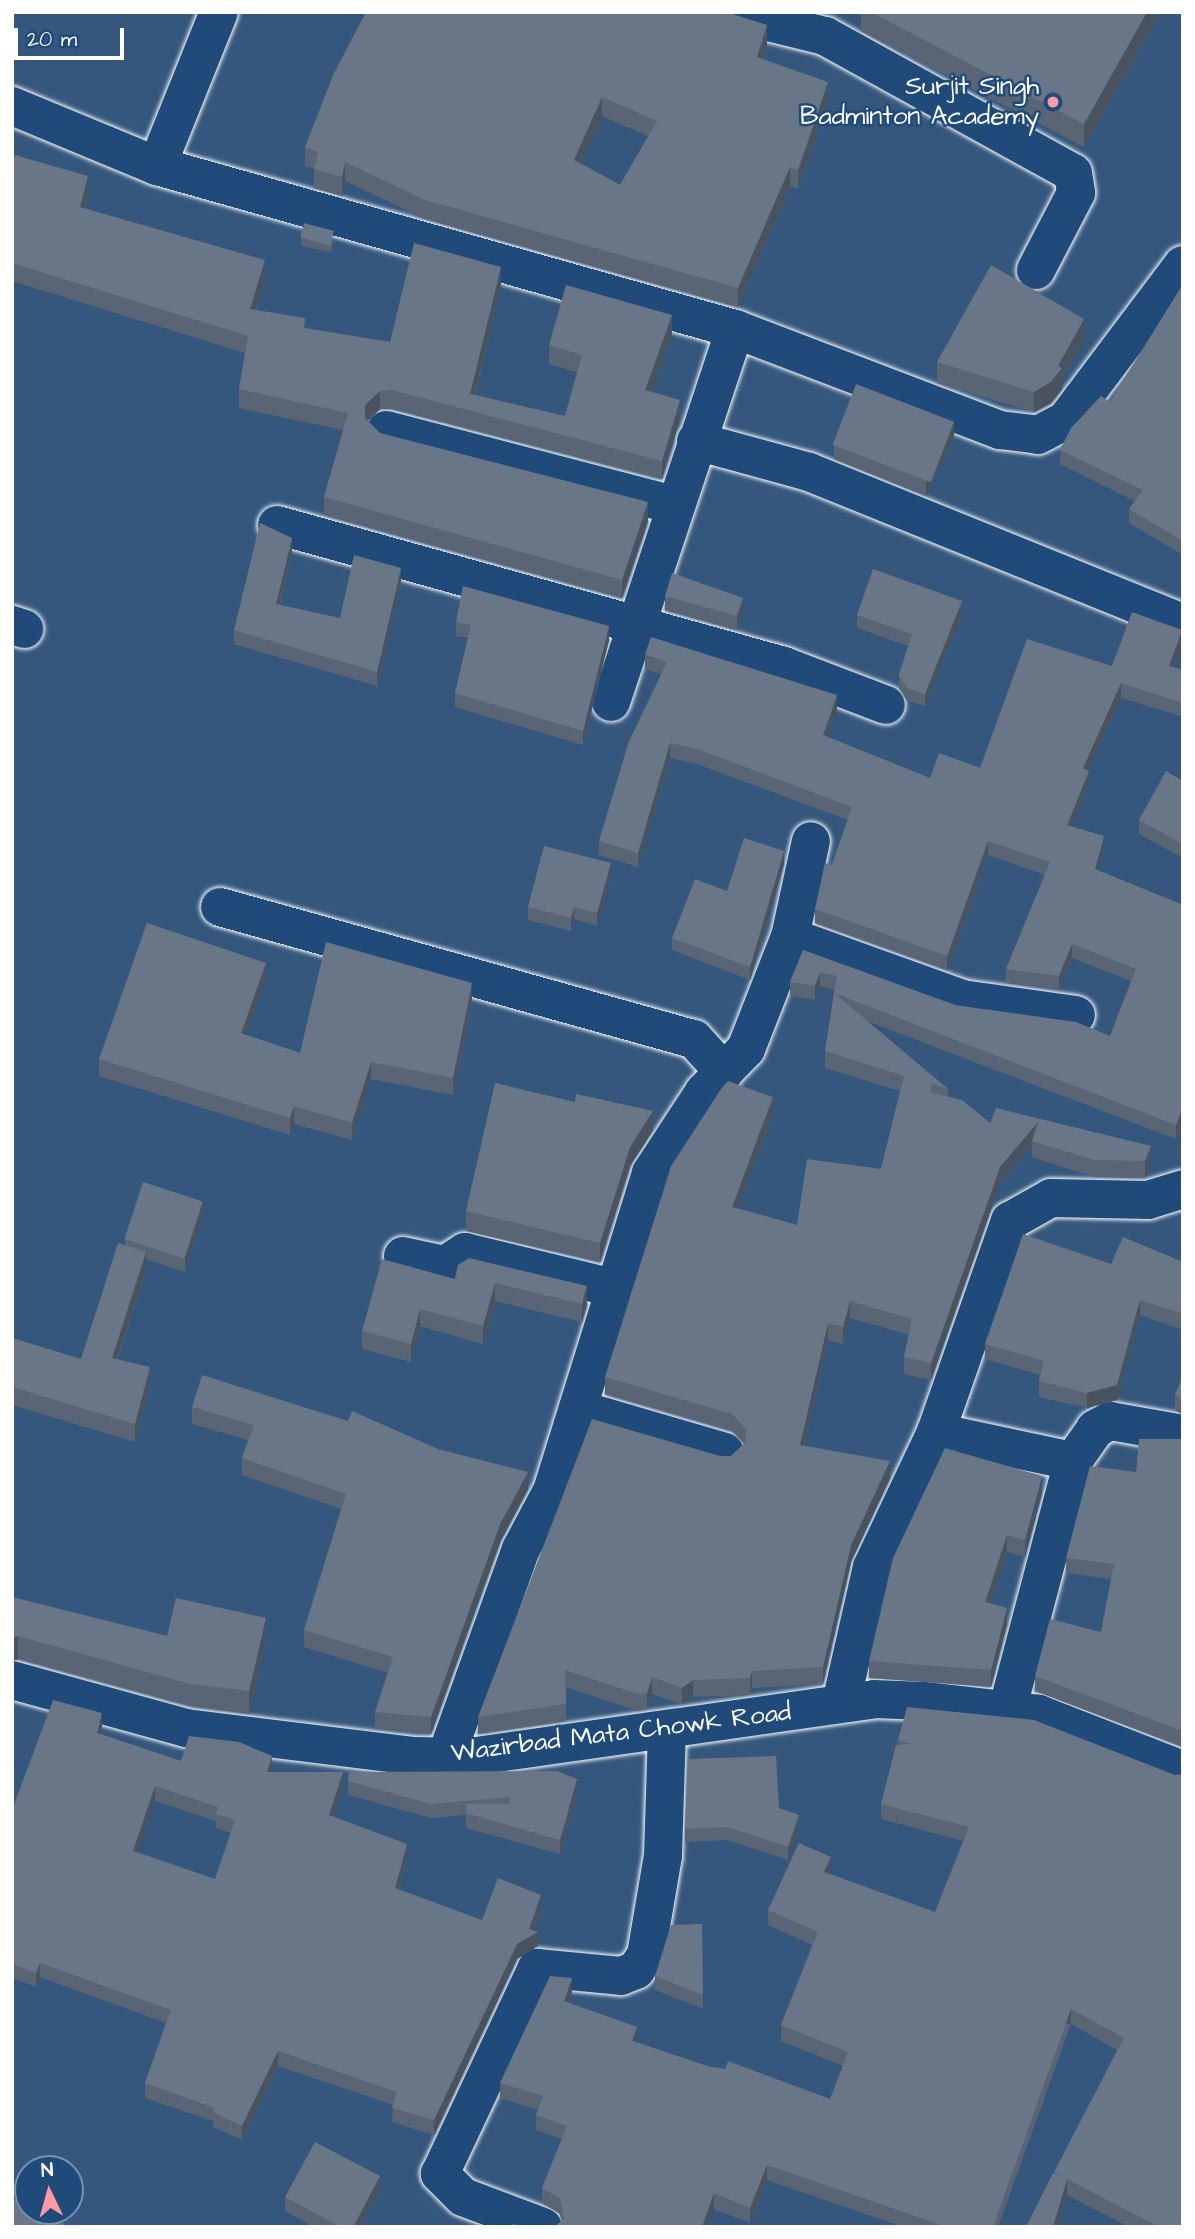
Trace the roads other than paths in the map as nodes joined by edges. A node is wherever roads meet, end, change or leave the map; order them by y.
1 (219, 12) edge
2 (728, 12) edge
3 (831, 24) edge
4 (12, 106) edge
5 (157, 166) junction
6 (1183, 265) edge
7 (1036, 270) dead end
8 (736, 328) junction
9 (386, 430) dead end
10 (696, 440) junction
11 (674, 505) junction
12 (277, 525) dead end
13 (635, 622) junction
14 (1183, 623) edge
15 (611, 702) dead end
16 (886, 705) dead end
17 (811, 841) dead end
18 (220, 907) dead end
19 (790, 937) junction
20 (1076, 1015) dead end
21 (724, 1072) junction
22 (1183, 1189) edge
23 (403, 1256) dead end
24 (618, 1289) junction
25 (579, 1409) junction
26 (936, 1432) junction
27 (1183, 1434) edge
28 (725, 1452) dead end
29 (1073, 1461) junction
30 (12, 1680) edge
31 (841, 1703) junction
32 (1008, 1707) junction
33 (667, 1731) junction
34 (446, 1757) junction
35 (1183, 1770) edge
36 (543, 2227) edge

1 - 5 street
2 - 3 street
3 - 7 street
4 - 5 street
5 - 8 street
6 - 8 street
8 - 10 street
9 - 11 street
10 - 11 street
10 - 14 street
11 - 13 street
12 - 13 street
13 - 15 street
13 - 16 street
17 - 19 street
18 - 21 street
19 - 20 street
19 - 21 street
21 - 24 street
22 - 26 street
23 - 24 street
24 - 25 street
25 - 28 street
25 - 34 street
26 - 29 street
26 - 31 street
27 - 29 street
29 - 32 street
30 - 34 street, Wazirbad Mata Chowk Road
31 - 32 street, Wazirbad Mata Chowk Road
31 - 33 street, Wazirbad Mata Chowk Road
32 - 35 street, Wazirbad Mata Chowk Road
33 - 34 street, Wazirbad Mata Chowk Road
33 - 36 street

